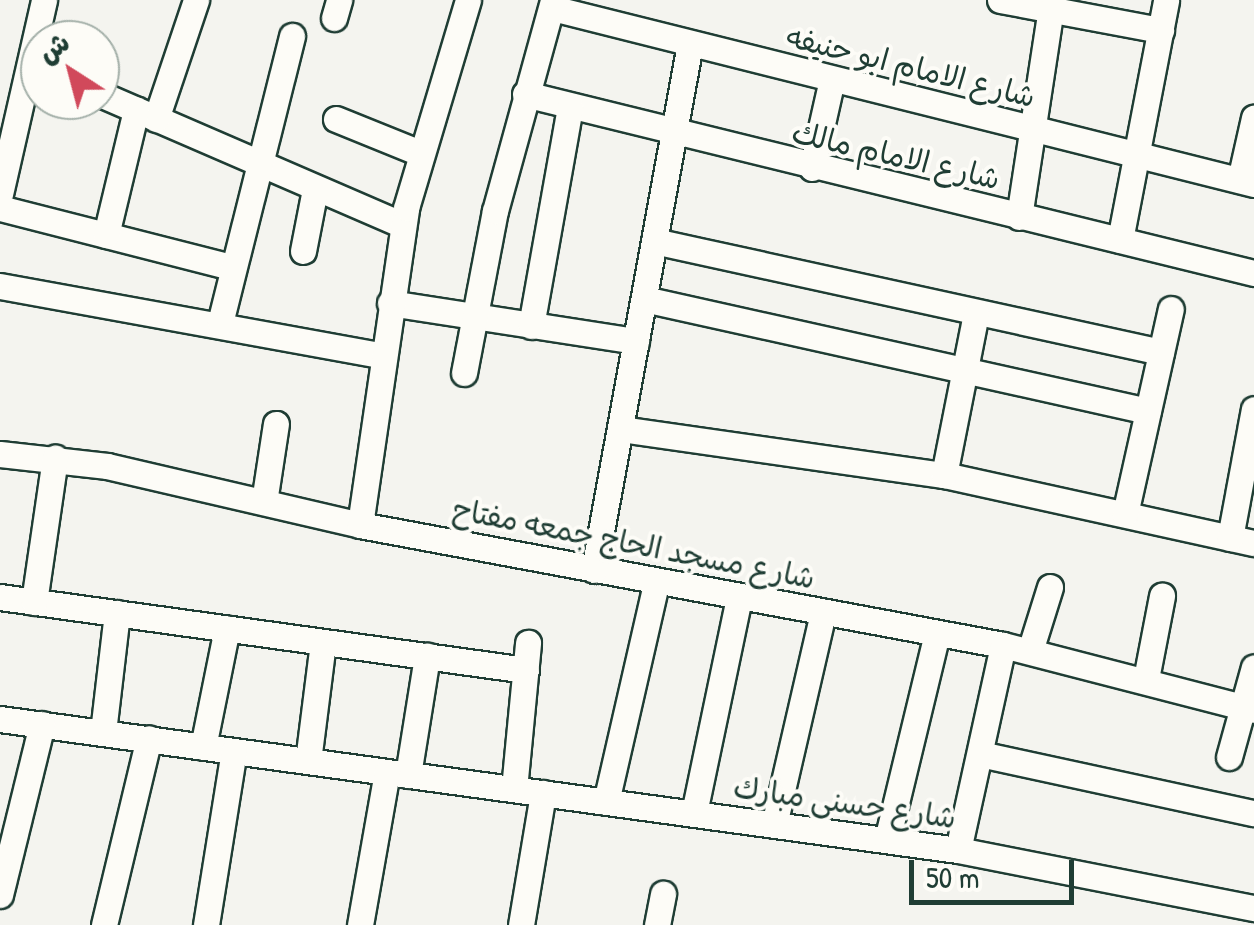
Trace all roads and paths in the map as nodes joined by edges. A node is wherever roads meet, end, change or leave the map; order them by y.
1 (196, 0) edge
2 (468, 0) edge
3 (1000, 0) edge
4 (1166, 0) edge
5 (553, 4) edge
6 (1068, 8) edge
7 (1160, 30) junction
8 (292, 36) dead end
9 (690, 44) junction
10 (20, 77) edge
11 (832, 80) junction
12 (525, 94) junction
13 (120, 103) edge
14 (570, 106) junction
15 (146, 115) junction
16 (1254, 118) edge
17 (336, 119) dead end
18 (1032, 130) junction
19 (676, 137) junction
20 (420, 153) junction
21 (1136, 156) junction
22 (258, 165) junction
23 (812, 168) junction
24 (1247, 182) edge
25 (315, 189) junction
26 (0, 194) edge
27 (0, 208) edge
28 (1018, 217) junction
29 (403, 225) junction
30 (106, 235) junction
31 (654, 240) junction
32 (1120, 240) junction
33 (303, 252) dead end
34 (232, 268) junction
35 (1254, 273) edge
36 (0, 286) edge
37 (644, 299) junction
38 (390, 303) junction
39 (1171, 309) dead end
40 (976, 313) junction
41 (475, 316) junction
42 (220, 323) junction
43 (531, 326) junction
44 (636, 341) junction
45 (1161, 352) junction
46 (381, 356) junction
47 (964, 370) junction
48 (464, 372) dead end
49 (1254, 409) edge
50 (1148, 411) junction
51 (276, 424) dead end
52 (620, 429) junction
53 (0, 454) edge
54 (56, 458) junction
55 (944, 475) junction
56 (264, 502) junction
57 (1126, 514) junction
58 (360, 525) junction
59 (1242, 540) edge
60 (594, 570) junction
61 (656, 583) junction
62 (1050, 587) dead end
63 (0, 596) edge
64 (1162, 596) dead end
65 (739, 598) junction
66 (34, 602) junction
67 (823, 612) junction
68 (117, 613) junction
69 (227, 628) junction
70 (937, 633) junction
71 (323, 642) junction
72 (528, 643) dead end
73 (1003, 646) junction
74 (1030, 651) junction
75 (426, 656) junction
76 (1254, 667) edge
77 (526, 670) junction
78 (1146, 679) junction
79 (1249, 708) edge
80 (0, 719) edge
81 (42, 724) junction
82 (103, 732) junction
83 (149, 738) junction
84 (203, 746) junction
85 (234, 751) junction
86 (980, 754) junction
87 (1229, 757) dead end
88 (308, 761) junction
89 (398, 773) junction
90 (514, 789) junction
91 (543, 793) junction
92 (606, 802) junction
93 (694, 813) junction
94 (1254, 813) edge
95 (774, 825) junction
96 (887, 840) junction
97 (958, 850) junction
98 (663, 894) dead end
99 (0, 895) edge
100 (1254, 908) edge
101 (104, 925) edge
102 (206, 925) edge
103 (360, 925) edge
104 (521, 925) edge
105 (657, 925) edge

1 - 15 street
2 - 20 street
3 - 6 street
4 - 7 street
5 - 9 street, شارع الامام ابو حنيفه
5 - 12 street
6 - 7 street
6 - 18 street
7 - 21 street
8 - 22 street
9 - 11 street, شارع الامام ابو حنيفه
9 - 19 street
10 - 26 street
11 - 18 street, شارع الامام ابو حنيفه
11 - 23 street
12 - 14 street, شارع الامام مالك
12 - 41 street
13 - 15 street
14 - 19 street, شارع الامام مالك
14 - 43 street
15 - 22 street
15 - 30 street
16 - 24 street
17 - 20 street
18 - 21 street, شارع الامام ابو حنيفه
18 - 28 street
19 - 23 street, شارع الامام مالك
19 - 31 street
20 - 29 street
21 - 24 street, شارع الامام ابو حنيفه
21 - 32 street
22 - 25 street
22 - 34 street
23 - 28 street, شارع الامام مالك
25 - 29 street
25 - 33 street
27 - 30 street
28 - 32 street, شارع الامام مالك
29 - 38 street
30 - 34 street
31 - 37 street
31 - 40 street
32 - 35 street, شارع الامام مالك
34 - 42 street
36 - 42 street
37 - 44 street
37 - 47 street
38 - 41 street
38 - 46 street
39 - 45 street
40 - 45 street
40 - 47 street
41 - 43 street
41 - 48 street
42 - 46 street
43 - 44 street
44 - 52 street
45 - 50 street
46 - 58 street
47 - 50 street
47 - 55 street
49 - 59 street
50 - 57 street
51 - 56 street
52 - 55 street
52 - 60 street
53 - 54 street, شارع مسجد الحاج جمعه مفتاح
54 - 56 street, شارع مسجد الحاج جمعه مفتاح
54 - 66 street
55 - 57 street
56 - 58 street, شارع مسجد الحاج جمعه مفتاح
57 - 59 street
58 - 60 street, شارع مسجد الحاج جمعه مفتاح
60 - 61 street, شارع مسجد الحاج جمعه مفتاح
61 - 65 street, شارع مسجد الحاج جمعه مفتاح
61 - 92 street
62 - 74 street
63 - 66 street
64 - 78 street
65 - 67 street, شارع مسجد الحاج جمعه مفتاح
65 - 93 street
66 - 68 street
67 - 70 street, شارع مسجد الحاج جمعه مفتاح
67 - 95 street
68 - 69 street
68 - 82 street
69 - 71 street
69 - 84 street
70 - 73 street, شارع مسجد الحاج جمعه مفتاح
70 - 96 street
71 - 75 street
71 - 88 street
72 - 77 street
73 - 74 street, شارع مسجد الحاج جمعه مفتاح
73 - 86 street
74 - 78 street, شارع مسجد الحاج جمعه مفتاح
75 - 77 street
75 - 89 street
76 - 79 street
77 - 90 street
78 - 79 street, شارع مسجد الحاج جمعه مفتاح
79 - 87 street
80 - 81 street, شارع حسنى مبارك
81 - 82 street, شارع حسنى مبارك
81 - 99 street
82 - 83 street, شارع حسنى مبارك
83 - 84 street, شارع حسنى مبارك
83 - 101 street
84 - 85 street, شارع حسنى مبارك
85 - 88 street, شارع حسنى مبارك
85 - 102 street
86 - 94 street
86 - 97 street
88 - 89 street, شارع حسنى مبارك
89 - 90 street, شارع حسنى مبارك
89 - 103 street
90 - 91 street, شارع حسنى مبارك
91 - 92 street, شارع حسنى مبارك
91 - 104 street
92 - 93 street, شارع حسنى مبارك
93 - 95 street, شارع حسنى مبارك
95 - 96 street, شارع حسنى مبارك
96 - 97 street, شارع حسنى مبارك
97 - 100 street, شارع حسنى مبارك
98 - 105 street

